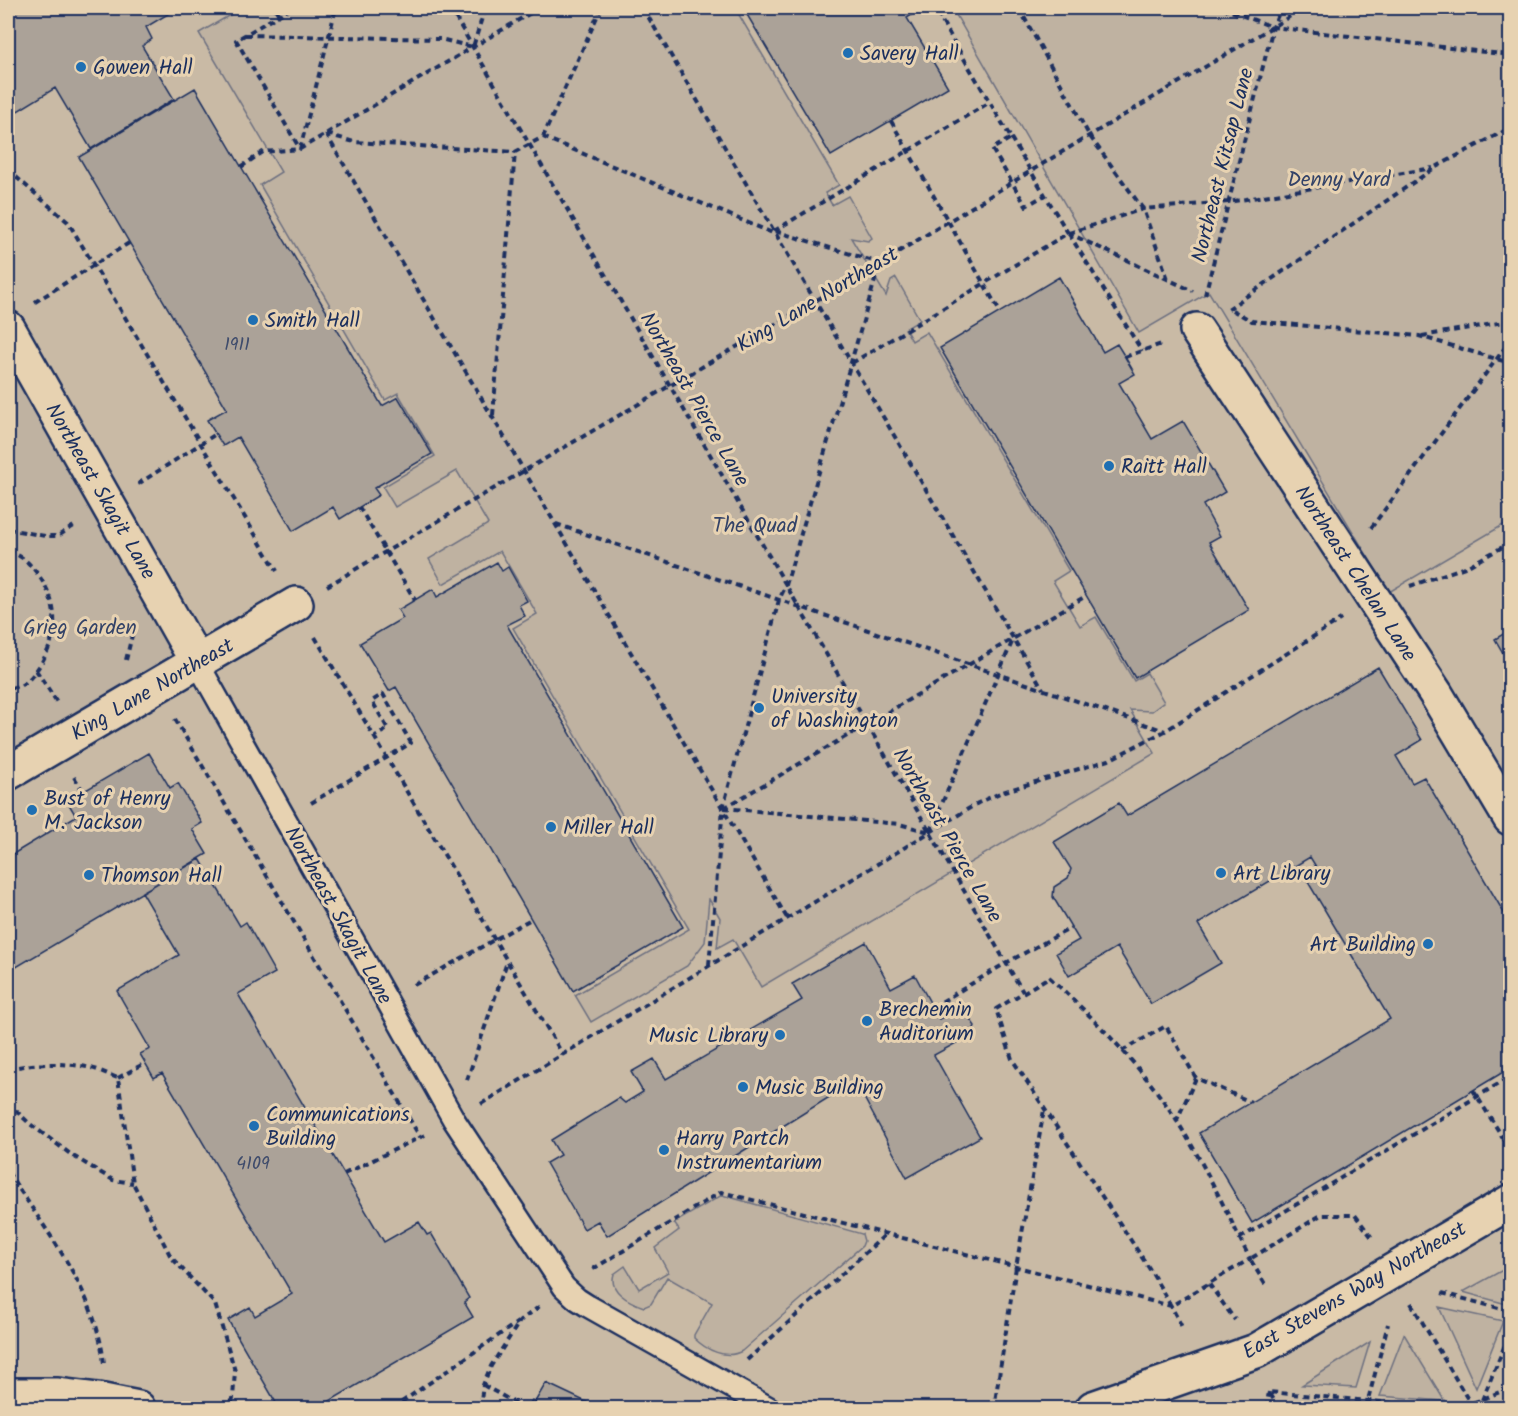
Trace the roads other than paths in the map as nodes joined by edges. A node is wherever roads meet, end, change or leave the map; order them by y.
1 (17, 318) edge
2 (1197, 330) road end
3 (296, 604) road end
4 (197, 662) junction
5 (8, 773) edge
6 (1510, 818) edge
7 (1510, 1202) edge
8 (8, 1395) edge
9 (138, 1408) edge
10 (769, 1408) edge
11 (1093, 1408) edge

1 - 4 street, Northeast Skagit Lane
2 - 6 street, Northeast Chelan Lane
3 - 4 street, King Lane Northeast
4 - 5 street, King Lane Northeast
4 - 10 lane, Northeast Skagit Lane
7 - 11 street, East Stevens Way Northeast
8 - 9 street

